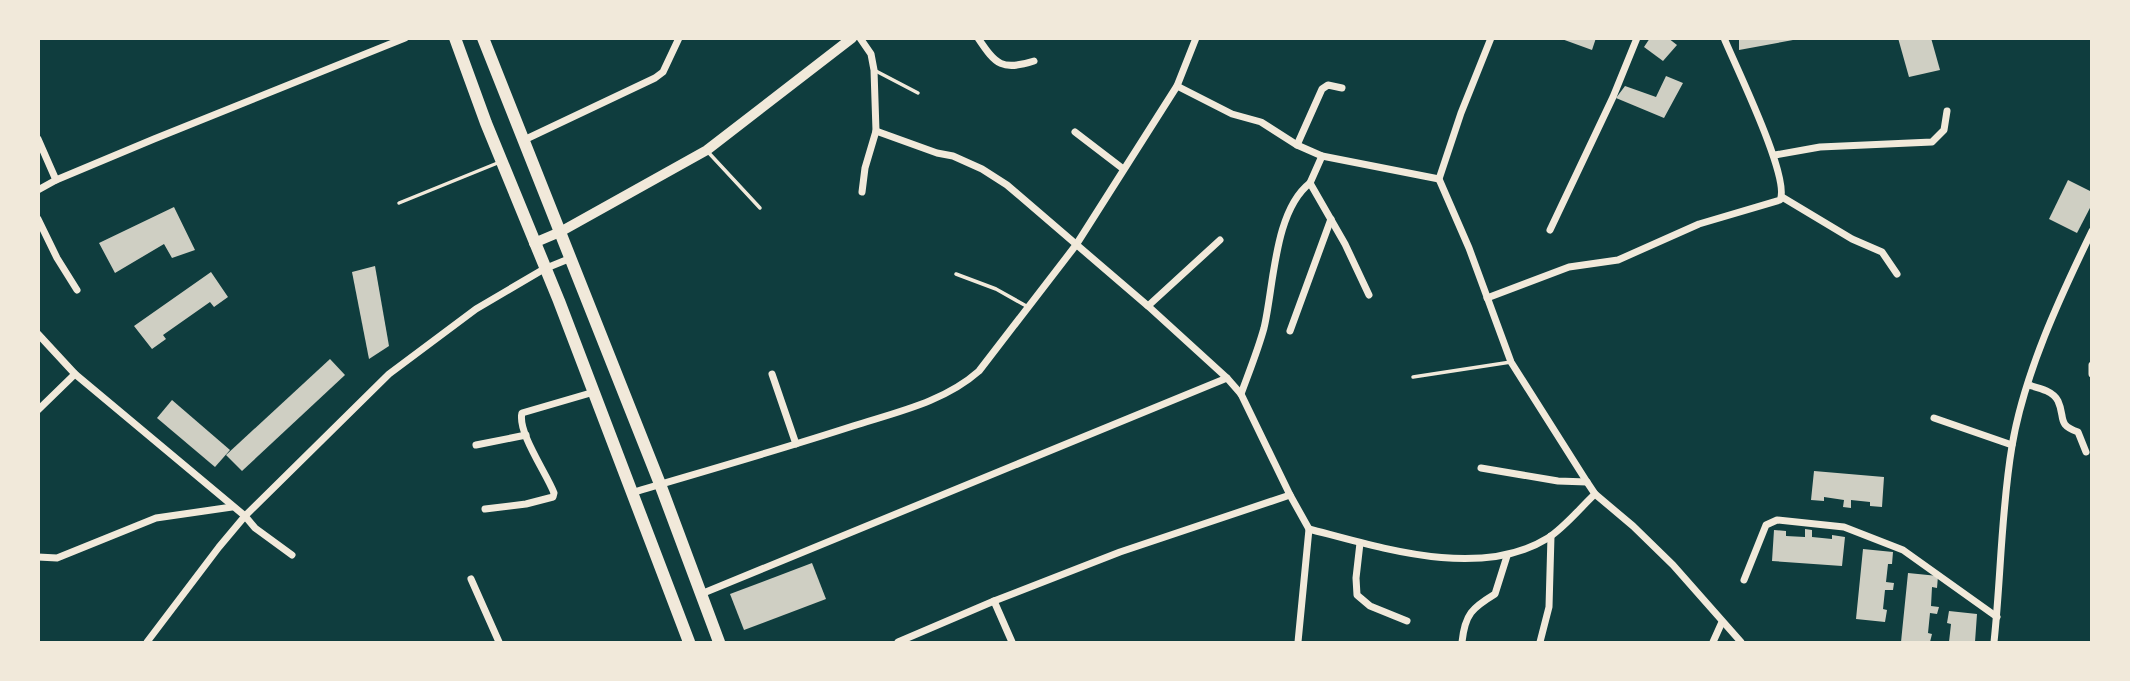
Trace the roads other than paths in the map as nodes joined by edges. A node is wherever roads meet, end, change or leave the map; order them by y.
1 (405, 38) edge
2 (455, 38) edge
3 (483, 38) edge
4 (679, 38) edge
5 (852, 38) edge
6 (860, 38) edge
7 (978, 38) edge
8 (1196, 38) edge
9 (1492, 38) edge
10 (1637, 38) edge
11 (1724, 38) edge
12 (1034, 61) dead end
13 (874, 70) junction
14 (1177, 86) junction
15 (1342, 88) dead end
16 (918, 93) dead end
17 (1947, 111) dead end
18 (876, 131) junction
19 (1075, 132) dead end
20 (38, 139) edge
21 (524, 140) junction
22 (1297, 145) junction
23 (707, 150) junction
24 (1775, 155) junction
25 (1322, 156) junction
26 (502, 161) junction
27 (1122, 168) junction
28 (1439, 179) junction
29 (56, 180) junction
30 (1310, 183) junction
31 (38, 190) edge
32 (862, 192) dead end
33 (1779, 199) junction
34 (399, 203) dead end
35 (760, 208) dead end
36 (38, 219) edge
37 (1331, 219) junction
38 (1550, 230) dead end
39 (560, 232) junction
40 (2091, 232) edge
41 (1220, 240) dead end
42 (534, 243) junction
43 (1076, 245) junction
44 (570, 258) junction
45 (544, 269) junction
46 (956, 274) dead end
47 (1898, 274) dead end
48 (77, 290) dead end
49 (1369, 295) dead end
50 (1487, 298) junction
51 (1148, 306) junction
52 (1028, 307) junction
53 (1290, 331) dead end
54 (38, 334) edge
55 (1511, 362) junction
56 (2091, 365) edge
57 (75, 374) junction
58 (772, 374) dead end
59 (2091, 374) edge
60 (1413, 377) dead end
61 (1227, 378) junction
62 (2028, 384) junction
63 (594, 391) junction
64 (1241, 394) junction
65 (38, 410) edge
66 (1934, 418) dead end
67 (526, 435) junction
68 (796, 444) junction
69 (476, 445) dead end
70 (2012, 445) junction
71 (2086, 452) dead end
72 (1481, 468) dead end
73 (1587, 481) junction
74 (660, 484) junction
75 (630, 493) junction
76 (1595, 494) junction
77 (1290, 495) junction
78 (232, 507) junction
79 (485, 509) dead end
80 (245, 516) junction
81 (1309, 529) junction
82 (1551, 536) junction
83 (1360, 542) junction
84 (292, 555) dead end
85 (1507, 556) junction
86 (38, 557) edge
87 (471, 579) dead end
88 (1744, 580) dead end
89 (701, 594) junction
90 (994, 601) junction
91 (1997, 617) junction
92 (1407, 621) dead end
93 (1722, 622) junction
94 (147, 642) edge
95 (499, 642) edge
96 (688, 642) edge
97 (719, 642) edge
98 (903, 642) edge
99 (1012, 642) edge
100 (1298, 642) edge
101 (1462, 642) edge
102 (1540, 642) edge
103 (1713, 642) edge
104 (1741, 642) edge
105 (1994, 642) edge

1 - 29 street
2 - 26 main road
3 - 21 main road
4 - 21 street
5 - 23 street
6 - 13 street
7 - 12 street
8 - 14 street
9 - 28 street
10 - 38 street
11 - 24 street
13 - 16 lane
13 - 18 street
14 - 22 street
14 - 27 street
15 - 22 street
17 - 24 street
18 - 32 street
18 - 43 street
19 - 27 street
20 - 29 street
21 - 39 main road
22 - 25 street
23 - 35 lane
23 - 39 street
24 - 33 street
25 - 28 street
25 - 30 street
26 - 34 lane
26 - 42 main road
27 - 43 street
28 - 50 street
29 - 31 street
30 - 37 street
30 - 64 street
33 - 47 street
33 - 50 street
36 - 48 street
37 - 49 street
37 - 53 street
39 - 42 street
39 - 44 main road
40 - 62 street
41 - 51 street
42 - 45 main road
43 - 51 street
43 - 52 street
44 - 45 street
44 - 74 main road
45 - 63 main road
45 - 80 street
46 - 52 lane
50 - 55 street
51 - 61 street
52 - 68 street
54 - 57 street
55 - 60 lane
55 - 73 street
56 - 59 street
57 - 65 street
57 - 78 street
58 - 68 street
61 - 64 street
61 - 89 street
62 - 70 street
62 - 71 street
63 - 67 street
63 - 75 main road
64 - 77 street
66 - 70 street
67 - 69 street
67 - 79 street
68 - 74 street
70 - 91 street
72 - 73 street
73 - 76 street
74 - 75 street
74 - 89 main road
75 - 96 main road
76 - 82 street
76 - 93 street
77 - 81 street
77 - 90 street
78 - 80 street
78 - 86 street
80 - 84 street
80 - 94 street
81 - 83 street
81 - 100 street
82 - 85 street
82 - 102 street
83 - 85 street
83 - 92 street
85 - 101 street
87 - 95 street
88 - 91 street
89 - 97 main road
90 - 98 street
90 - 99 street
91 - 105 street
93 - 103 street
93 - 104 street

